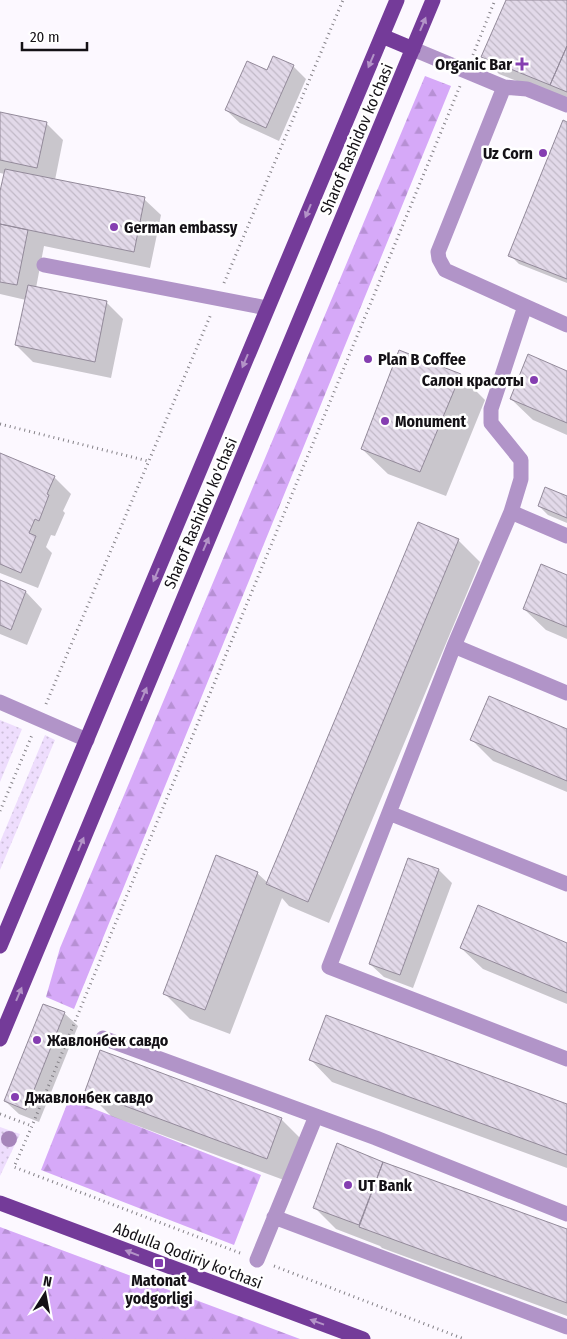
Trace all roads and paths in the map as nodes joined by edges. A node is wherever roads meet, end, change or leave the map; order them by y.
1 (343, 0) edge
2 (397, 0) edge
3 (433, 0) edge
4 (495, 0) edge
5 (382, 36) junction
6 (412, 49) junction
7 (466, 71) junction
8 (504, 87) junction
9 (567, 105) edge
10 (44, 265) dead end
11 (217, 298) junction
12 (525, 306) junction
13 (267, 308) junction
14 (567, 325) edge
15 (0, 424) edge
16 (148, 461) junction
17 (511, 512) junction
18 (567, 536) edge
19 (454, 646) junction
20 (567, 692) edge
21 (0, 702) edge
22 (39, 719) junction
23 (87, 740) junction
24 (0, 811) edge
25 (389, 813) junction
26 (567, 884) edge
27 (0, 946) edge
28 (103, 1038) dead end
29 (0, 1039) edge
30 (567, 1059) edge
31 (0, 1114) edge
32 (316, 1116) junction
33 (32, 1126) junction
34 (14, 1167) dead end
35 (0, 1204) edge
36 (567, 1214) edge
37 (274, 1217) junction
38 (257, 1260) dead end
39 (567, 1327) edge
40 (363, 1339) edge

1 - 11 path
2 - 5 main road, Sharof Rashidov ko'chasi
6 -> 3 main road, Sharof Rashidov ko'chasi
4 - 7 path
5 - 6 main road
5 -> 13 main road, Sharof Rashidov ko'chasi
6 - 7 street
29 -> 6 main road, Sharof Rashidov ko'chasi
7 - 8 street
7 - 33 path
8 - 9 street
8 - 12 street
10 - 11 street
11 - 13 street
11 - 16 path
12 - 14 street
12 - 17 street
13 -> 23 main road, Sharof Rashidov ko'chasi
15 - 16 path
16 - 22 path
17 - 18 street
17 - 19 street
19 - 20 street
19 - 25 street
21 - 22 street
22 - 23 street
22 - 24 path
23 - 27 main road, Sharof Rashidov ko'chasi
25 - 26 street
25 - 30 street
28 - 32 street
31 - 33 path
32 - 36 street
32 - 37 street
33 - 34 path
40 -> 35 main road, Abdulla Qodiriy ko'chasi
37 - 38 street
37 - 39 street

